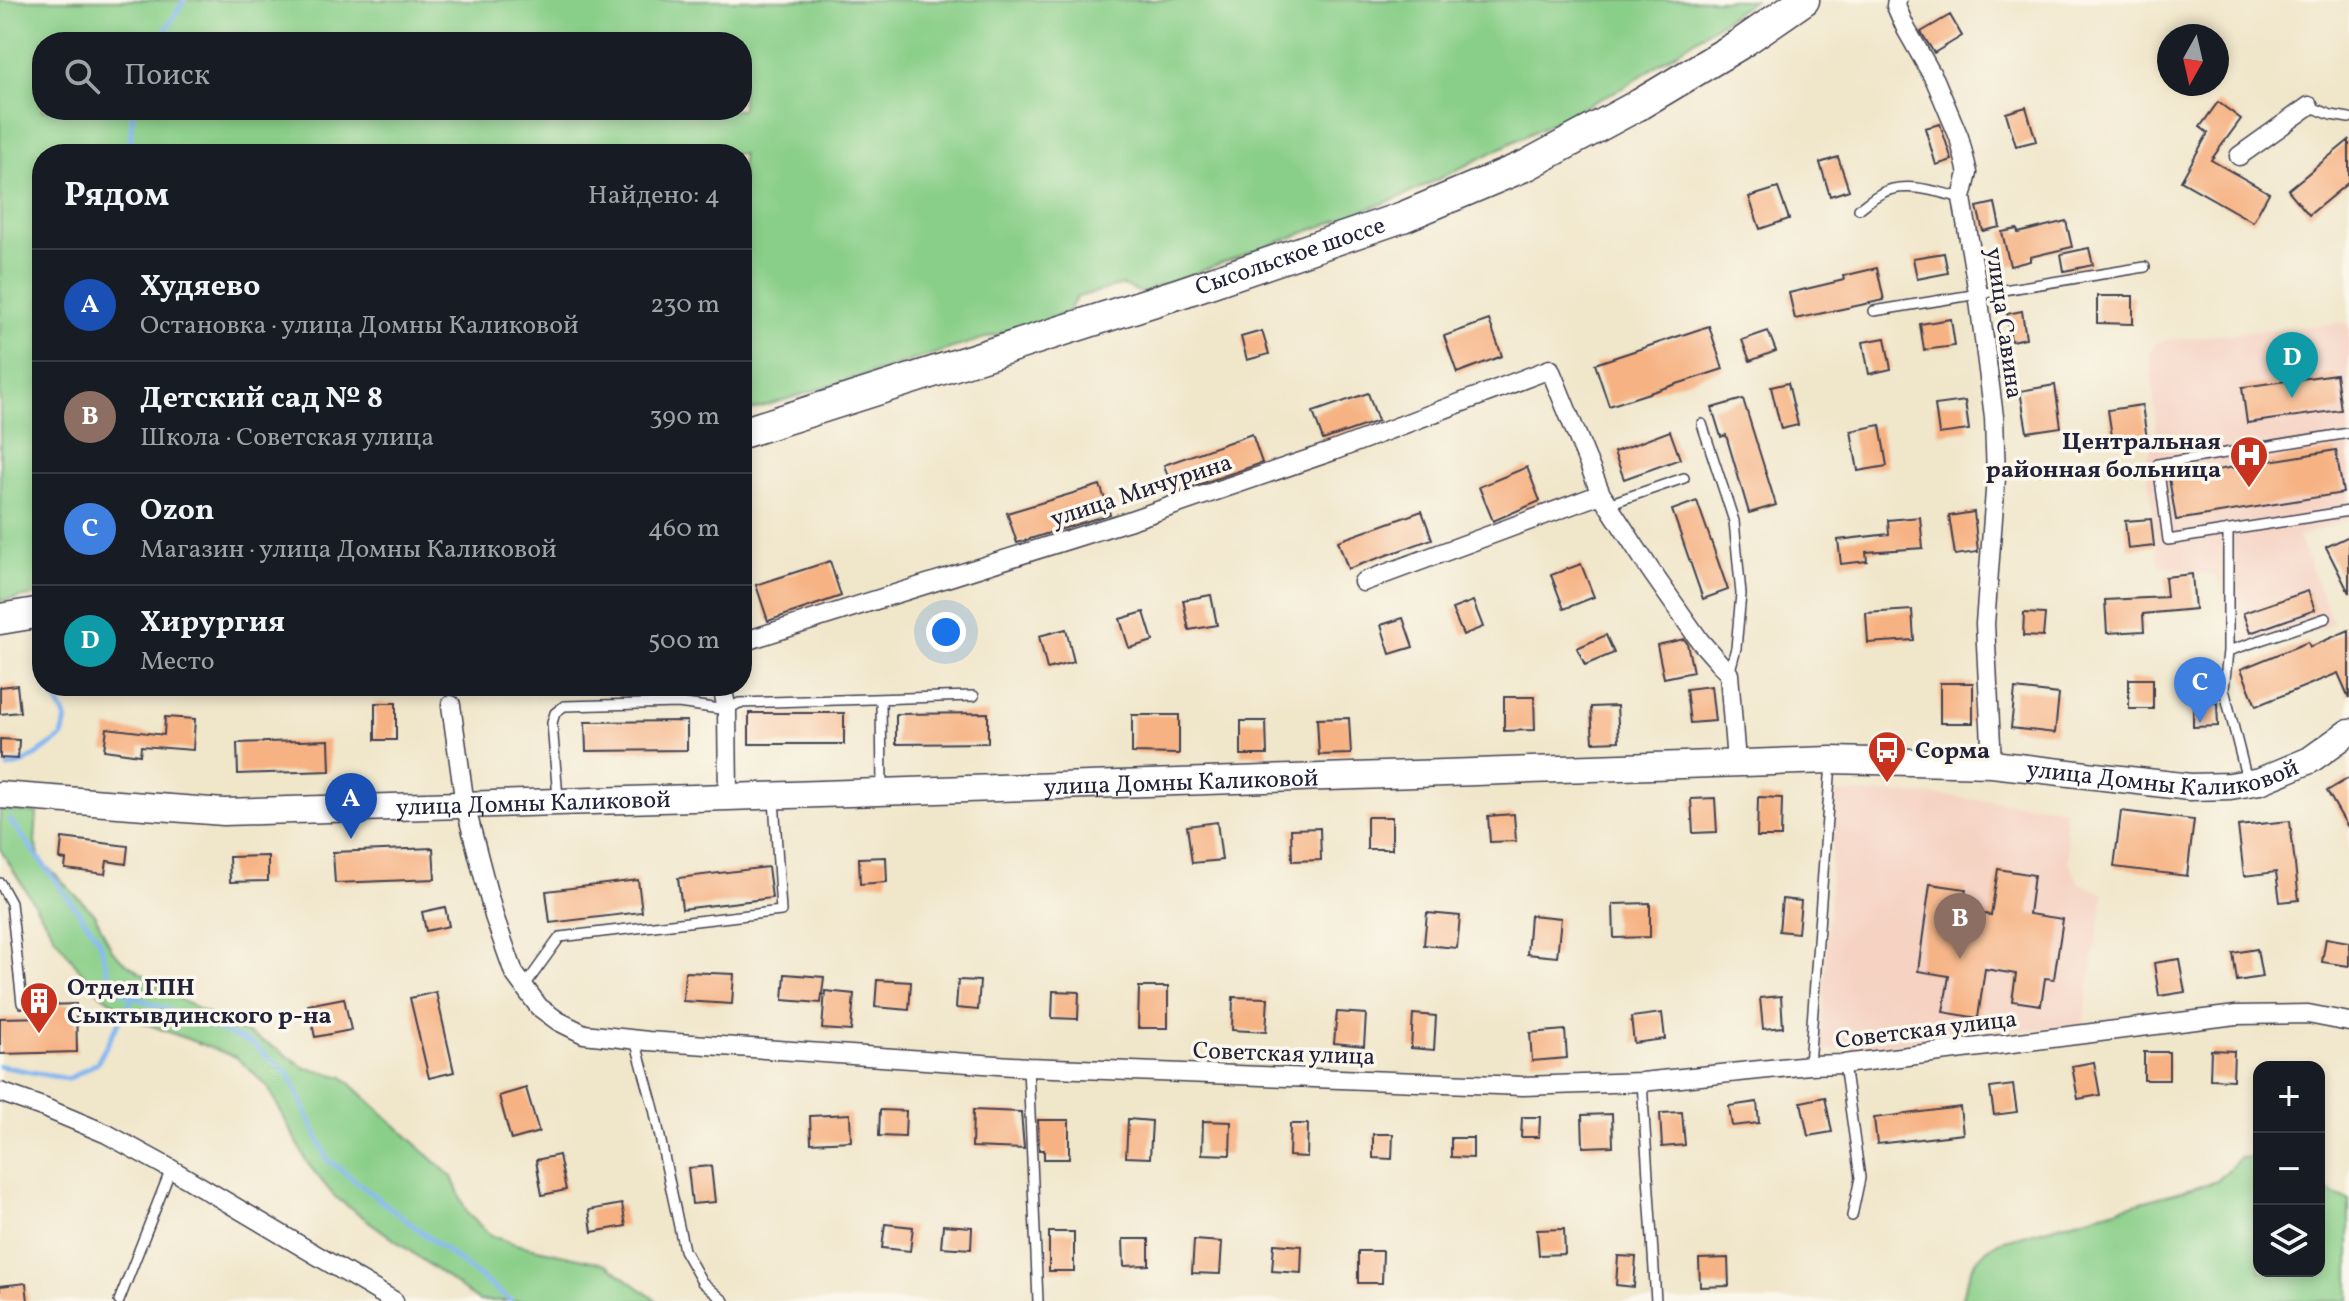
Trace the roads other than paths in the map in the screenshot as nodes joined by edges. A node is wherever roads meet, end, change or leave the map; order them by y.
1 (1804, 0) edge
2 (1897, 0) edge
3 (2309, 106) joint
4 (2349, 118) edge
5 (2239, 156) dead end
6 (1962, 198) junction
7 (1859, 209) dead end
8 (2145, 267) dead end
9 (1978, 293) junction
10 (1874, 311) dead end
11 (1702, 424) dead end
12 (752, 430) edge
13 (2349, 433) edge
14 (1684, 478) dead end
15 (1605, 499) junction
16 (2349, 511) edge
17 (2228, 530) junction
18 (1363, 582) dead end
19 (32, 614) edge
20 (2326, 618) dead end
21 (0, 619) edge
22 (752, 639) edge
23 (2228, 651) junction
24 (1729, 674) junction
25 (724, 696) edge
26 (974, 696) dead end
27 (881, 699) junction
28 (451, 705) dead end
29 (727, 710) junction
30 (2349, 732) edge
31 (1831, 760) junction
32 (1736, 762) junction
33 (1992, 764) junction
34 (2248, 783) junction
35 (882, 792) junction
36 (0, 795) edge
37 (774, 796) junction
38 (728, 797) junction
39 (558, 802) junction
40 (465, 805) junction
41 (0, 883) edge
42 (524, 987) junction
43 (22, 1003) dead end
44 (2349, 1022) edge
45 (635, 1040) junction
46 (1844, 1064) junction
47 (1809, 1065) junction
48 (1028, 1067) junction
49 (1642, 1082) junction
50 (0, 1092) edge
51 (171, 1169) junction
52 (1852, 1216) dead end
53 (388, 1299) edge
54 (119, 1301) edge
55 (724, 1301) edge
56 (1038, 1301) edge
57 (1656, 1301) edge

1 - 12 highway, Сысольское шоссе
2 - 6 street, улица Савина
3 - 4 lane
3 - 5 street
6 - 7 lane
6 - 9 street, улица Савина
8 - 9 lane
9 - 10 lane
9 - 33 street, улица Савина
11 - 24 lane
13 - 17 lane
14 - 15 lane
15 - 18 street
15 - 22 street, улица Мичурина
15 - 24 street
16 - 17 lane
17 - 23 lane
19 - 21 highway
20 - 23 lane
23 - 34 lane
24 - 32 street
25 - 29 street
26 - 27 lane
27 - 29 lane
27 - 35 lane
28 - 40 street, Советская улица
29 - 38 street
29 - 39 lane
30 - 34 main road, улица Домны Каликовой
31 - 32 main road, улица Домны Каликовой
31 - 33 main road, улица Домны Каликовой
31 - 47 lane
32 - 35 main road, улица Домны Каликовой
33 - 34 main road, улица Домны Каликовой
35 - 37 main road, улица Домны Каликовой
36 - 40 main road, улица Домны Каликовой
37 - 38 main road, улица Домны Каликовой
37 - 42 lane
38 - 39 main road, улица Домны Каликовой
39 - 40 main road, улица Домны Каликовой
40 - 42 street, Советская улица
41 - 43 lane
42 - 45 street, Советская улица
44 - 46 street, Советская улица
45 - 48 street, Советская улица
45 - 55 lane
46 - 47 street, Советская улица
46 - 52 lane
47 - 49 street, Советская улица
48 - 49 street, Советская улица
48 - 56 lane
49 - 57 lane
50 - 51 street
51 - 53 street
51 - 54 lane

